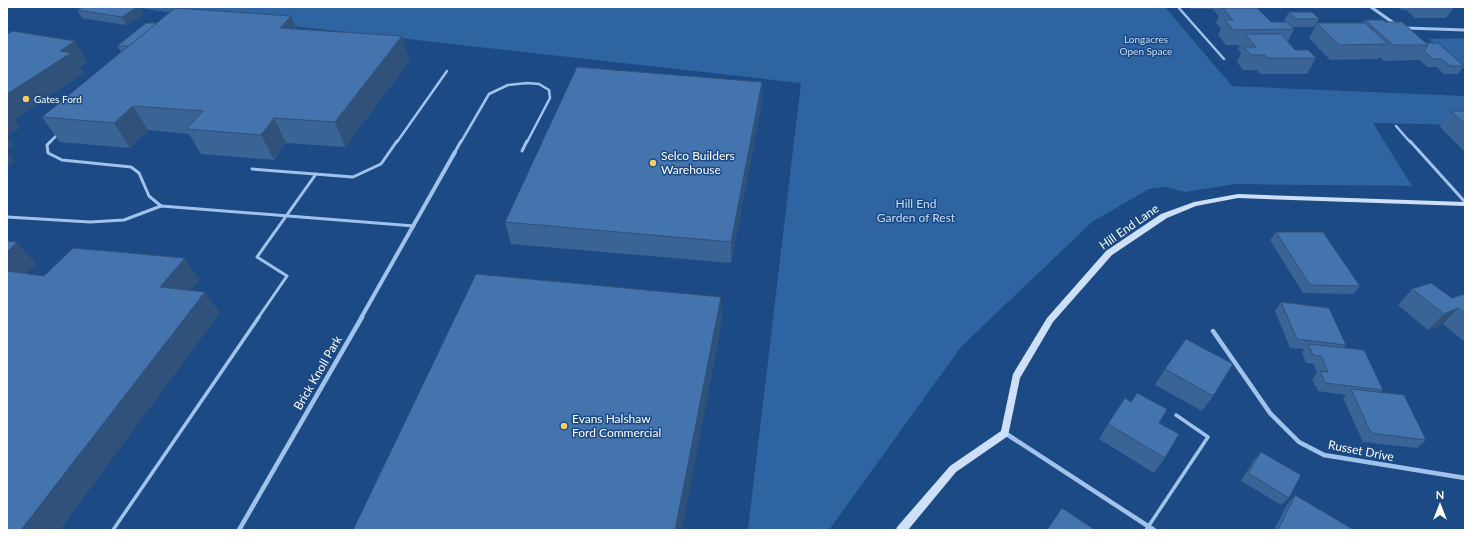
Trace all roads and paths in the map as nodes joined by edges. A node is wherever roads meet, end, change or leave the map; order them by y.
1 (1178, 7) edge
2 (1371, 7) edge
3 (1398, 25) edge
4 (1402, 27) edge
5 (1465, 30) edge
6 (1224, 59) dead end
7 (447, 71) dead end
8 (1396, 126) dead end
9 (61, 130) edge
10 (522, 151) dead end
11 (455, 152) joint
12 (252, 169) dead end
13 (316, 174) junction
14 (1465, 203) edge
15 (161, 206) junction
16 (286, 215) junction
17 (7, 217) edge
18 (414, 226) junction
19 (1214, 331) dead end
20 (1176, 415) dead end
21 (1005, 433) junction
22 (1465, 478) edge
23 (1148, 528) edge
24 (113, 530) edge
25 (239, 530) edge
26 (901, 530) edge
27 (1154, 530) edge

1 - 6 lane
2 - 3 street
4 - 5 street
7 - 13 lane
8 - 14 lane
9 - 15 lane
10 - 11 lane
11 - 18 street, Brick Knoll Park
12 - 13 lane
13 - 16 lane
14 - 21 street, Hill End Lane
15 - 16 lane
15 - 17 lane
16 - 18 lane
16 - 24 lane
18 - 25 street, Brick Knoll Park
19 - 22 street, Russet Drive
20 - 23 lane
21 - 23 street
21 - 26 street
23 - 27 street

